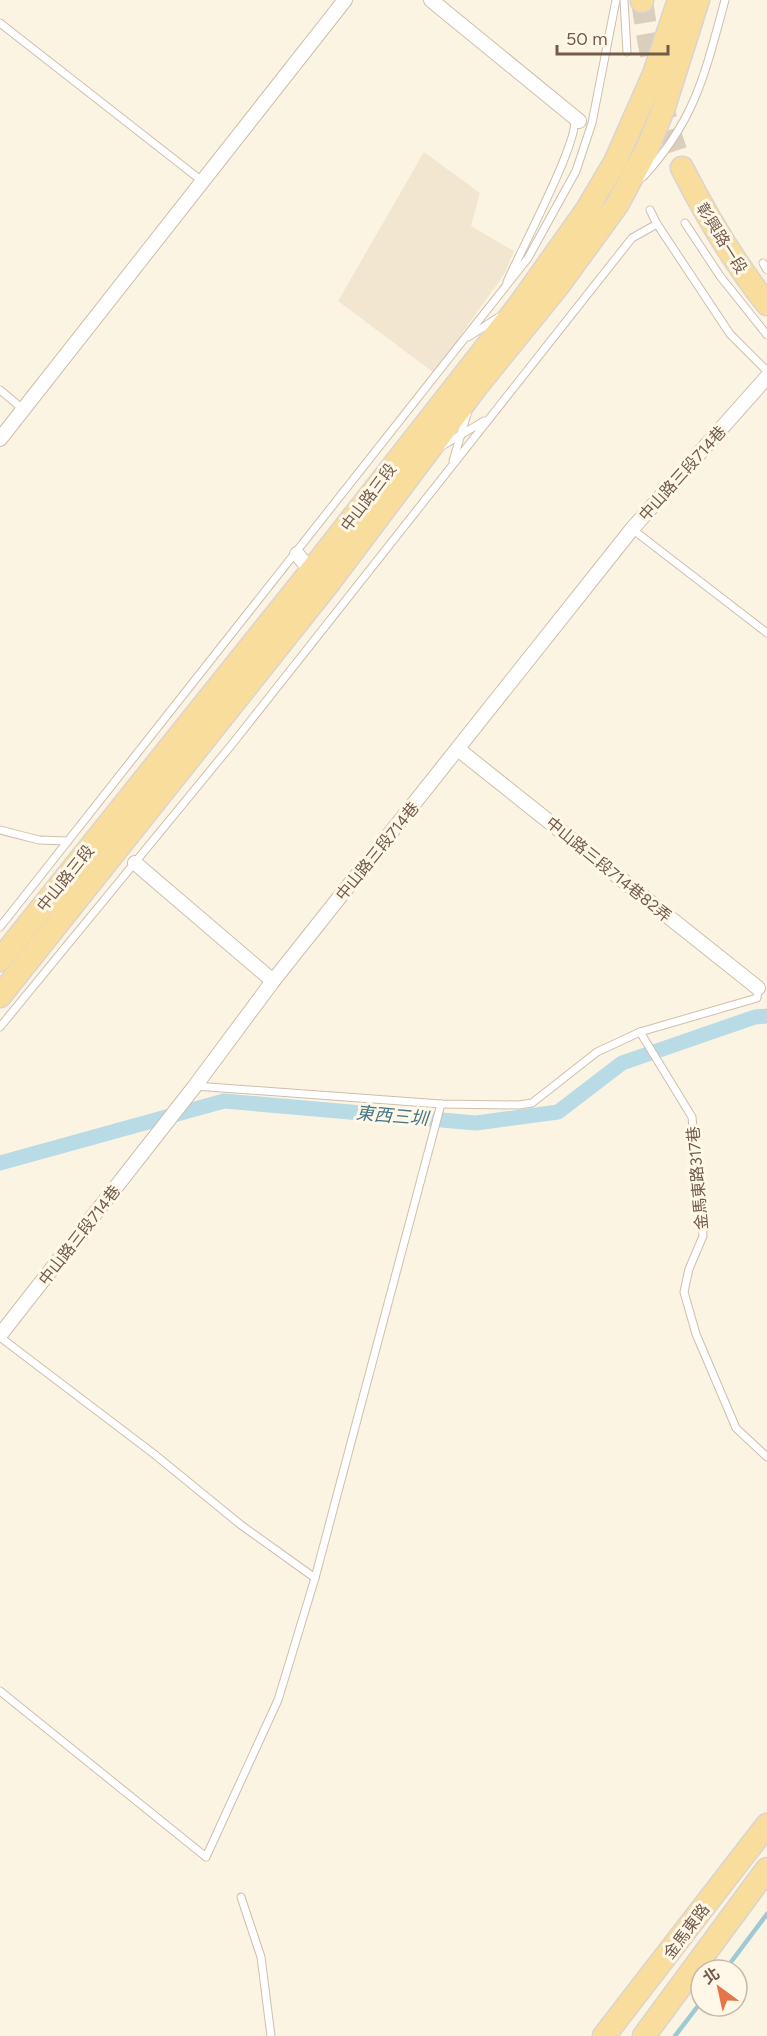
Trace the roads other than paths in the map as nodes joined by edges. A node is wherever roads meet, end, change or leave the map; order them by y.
1 (345, 0) edge
2 (431, 0) edge
3 (616, 0) edge
4 (636, 0) edge
5 (679, 0) edge
6 (698, 0) edge
7 (725, 0) edge
8 (0, 23) edge
9 (627, 52) dead end
10 (575, 116) joint
11 (682, 168) tunnel mouth
12 (202, 181) junction
13 (617, 205) junction
14 (650, 210) dead end
15 (685, 223) dead end
16 (657, 224) junction
17 (511, 298) junction
18 (767, 304) edge
19 (767, 335) edge
20 (461, 342) junction
21 (767, 371) edge
22 (767, 377) edge
23 (477, 386) junction
24 (0, 390) edge
25 (24, 410) junction
26 (488, 418) junction
27 (459, 438) junction
28 (0, 439) edge
29 (431, 450) junction
30 (452, 466) junction
31 (632, 529) junction
32 (304, 563) junction
33 (767, 633) edge
34 (459, 750) junction
35 (0, 830) edge
36 (68, 841) junction
37 (135, 863) junction
38 (0, 927) edge
39 (0, 960) edge
40 (273, 981) junction
41 (758, 988) joint
42 (5, 998) edge
43 (0, 1027) edge
44 (640, 1032) junction
45 (195, 1087) junction
46 (441, 1104) junction
47 (0, 1336) edge
48 (767, 1457) edge
49 (315, 1578) junction
50 (0, 1690) edge
51 (767, 1825) edge
52 (767, 1869) edge
53 (241, 1897) dead end
54 (271, 2036) edge
55 (604, 2036) edge
56 (644, 2036) edge

1 - 12 street
2 - 10 street
3 - 17 lane, 中山路三段
4 - 9 lane
5 - 17 main road, 中山路三段
6 - 13 main road, 中山路三段
7 - 13 lane
8 - 12 lane
10 - 17 lane
11 - 18 main road, 彰興路一段
12 - 25 street
13 - 23 main road, 中山路三段
14 - 16 lane
15 - 19 lane, 彰興路一段
16 - 21 lane
16 - 26 lane
17 - 20 lane
17 - 20 lane, 中山路三段
17 - 32 main road, 中山路三段
20 - 32 lane, 中山路三段
22 - 31 street, 中山路三段714巷
23 - 27 lane
23 - 29 main road, 中山路三段
24 - 25 lane
25 - 28 street
26 - 27 lane
26 - 30 lane, 中山路三段
27 - 29 lane
27 - 30 lane
29 - 42 main road, 中山路三段
30 - 37 lane, 中山路三段
31 - 33 lane
31 - 34 street, 中山路三段714巷
32 - 36 lane, 中山路三段
32 - 39 main road, 中山路三段
34 - 40 street, 中山路三段714巷
34 - 41 street, 中山路三段714巷82弄
35 - 36 lane
36 - 38 lane, 中山路三段
37 - 40 street
37 - 42 lane, 中山路三段
40 - 45 street, 中山路三段714巷
41 - 44 lane
42 - 43 lane, 中山路三段
44 - 46 lane
44 - 48 lane, 金馬東路317巷
45 - 46 lane
45 - 47 street, 中山路三段714巷
46 - 49 lane
47 - 49 lane, 中山路三段714巷
49 - 50 lane
51 - 55 main road, 金馬東路
52 - 56 main road, 金馬東路
53 - 54 lane

